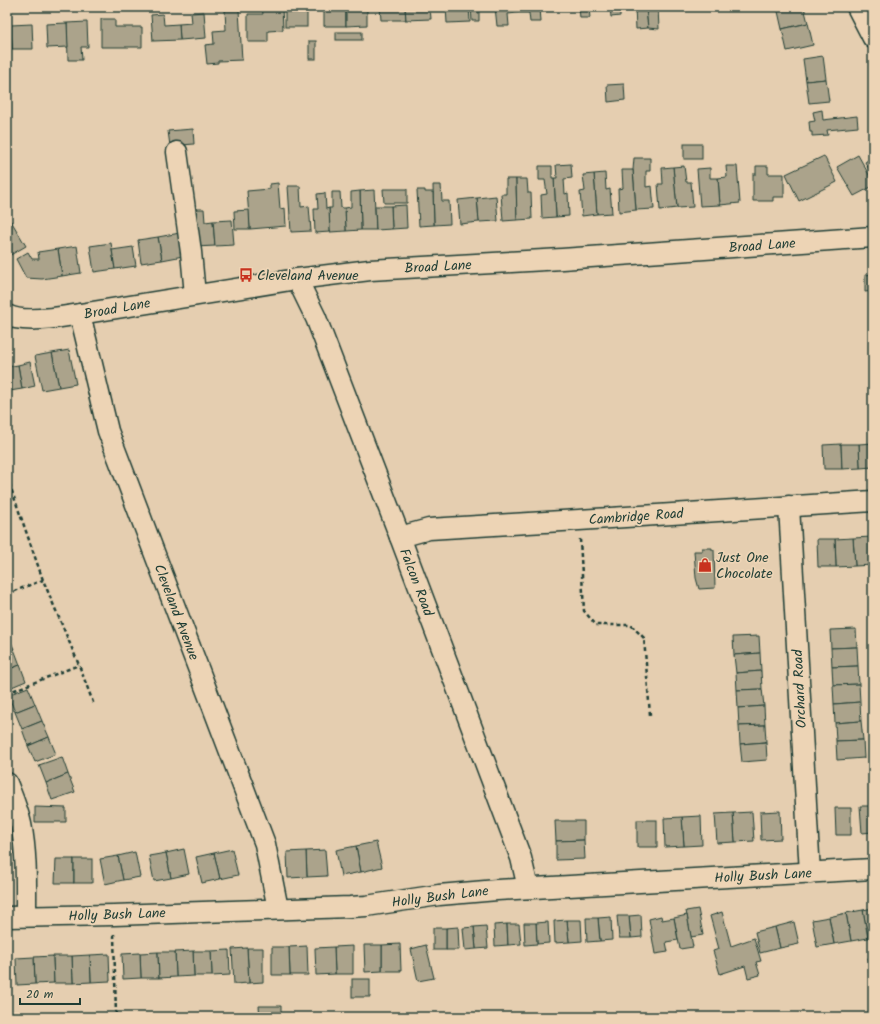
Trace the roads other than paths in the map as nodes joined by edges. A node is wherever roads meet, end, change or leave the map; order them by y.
1 (857, 7) edge
2 (873, 38) edge
3 (178, 152) dead end
4 (873, 237) edge
5 (297, 279) junction
6 (195, 295) junction
7 (80, 314) junction
8 (8, 317) edge
9 (873, 500) edge
10 (788, 506) junction
11 (400, 537) junction
12 (7, 783) edge
13 (873, 869) edge
14 (810, 873) junction
15 (528, 888) junction
16 (278, 909) junction
17 (16, 916) edge

1 - 2 street
3 - 6 street
4 - 5 street, Broad Lane
5 - 6 street, Broad Lane
5 - 11 street, Falcon Road
6 - 7 street, Broad Lane
7 - 8 street, Broad Lane
7 - 16 street, Cleveland Avenue
9 - 10 street, Cambridge Road
10 - 11 street, Cambridge Road
10 - 14 street, Orchard Road
11 - 15 street, Falcon Road
12 - 17 street
13 - 14 street, Holly Bush Lane
14 - 15 street, Holly Bush Lane
15 - 16 street, Holly Bush Lane
16 - 17 street, Holly Bush Lane

